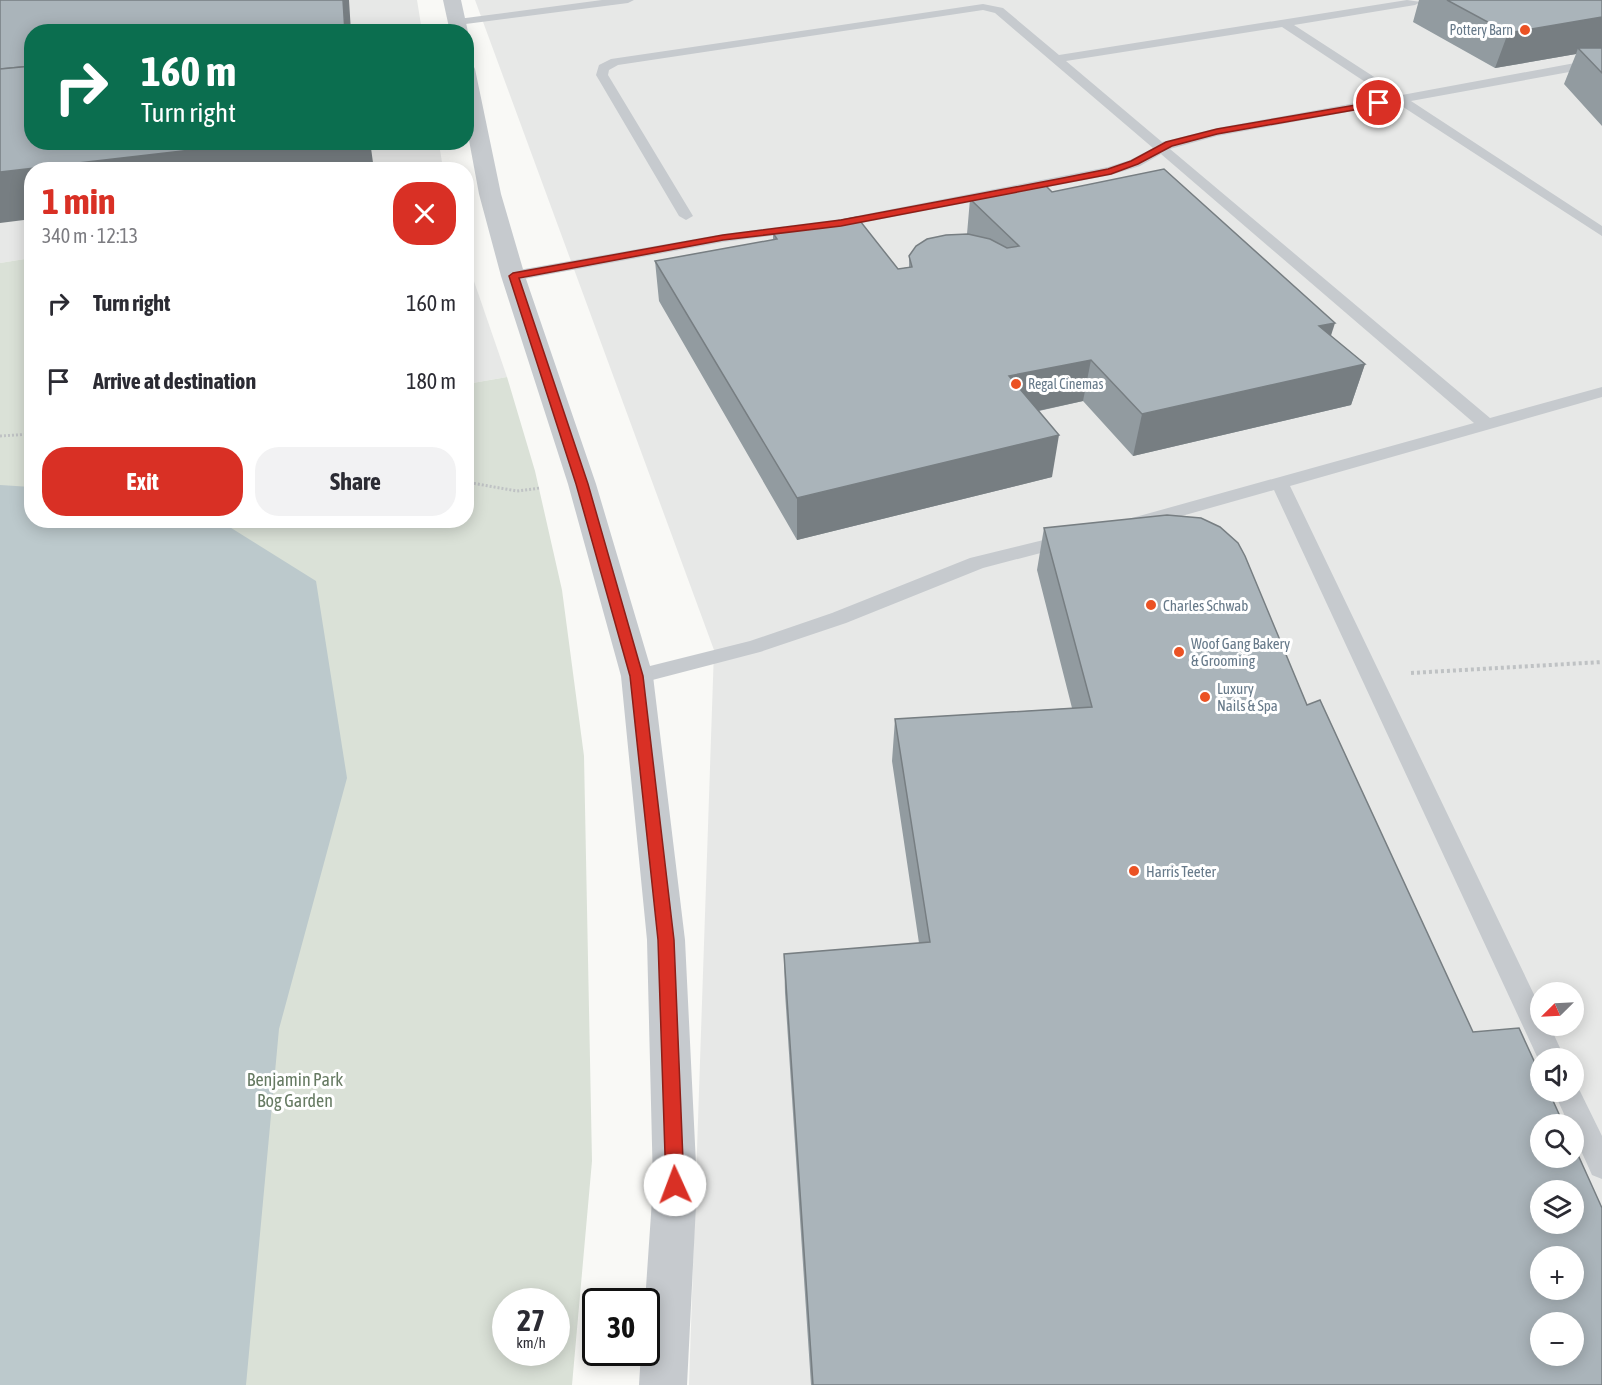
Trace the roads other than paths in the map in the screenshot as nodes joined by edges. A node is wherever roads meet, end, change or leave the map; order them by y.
1 (452, 0) edge
2 (628, 0) edge
3 (1411, 0) edge
4 (1284, 23) junction
5 (457, 24) edge
6 (474, 24) edge
7 (1058, 59) junction
8 (1602, 62) edge
9 (1399, 99) junction
10 (474, 111) edge
11 (1162, 148) junction
12 (686, 216) dead end
13 (1598, 226) edge
14 (513, 276) junction
15 (1602, 392) edge
16 (1486, 424) junction
17 (1280, 483) junction
18 (1115, 528) edge
19 (1081, 536) edge
20 (637, 676) junction
21 (1547, 1048) edge
22 (1572, 1102) edge
23 (1602, 1166) edge
24 (663, 1385) edge

1 - 5 street
2 - 6 lane
3 - 4 lane
4 - 7 lane
4 - 9 lane
7 - 11 lane
7 - 12 lane
8 - 9 lane
9 - 11 lane
9 - 13 lane
10 - 14 street
11 - 14 lane
11 - 16 lane
14 - 20 street
15 - 16 lane
16 - 17 lane
17 - 18 lane
17 - 21 lane
19 - 20 lane
20 - 24 street
22 - 23 lane

